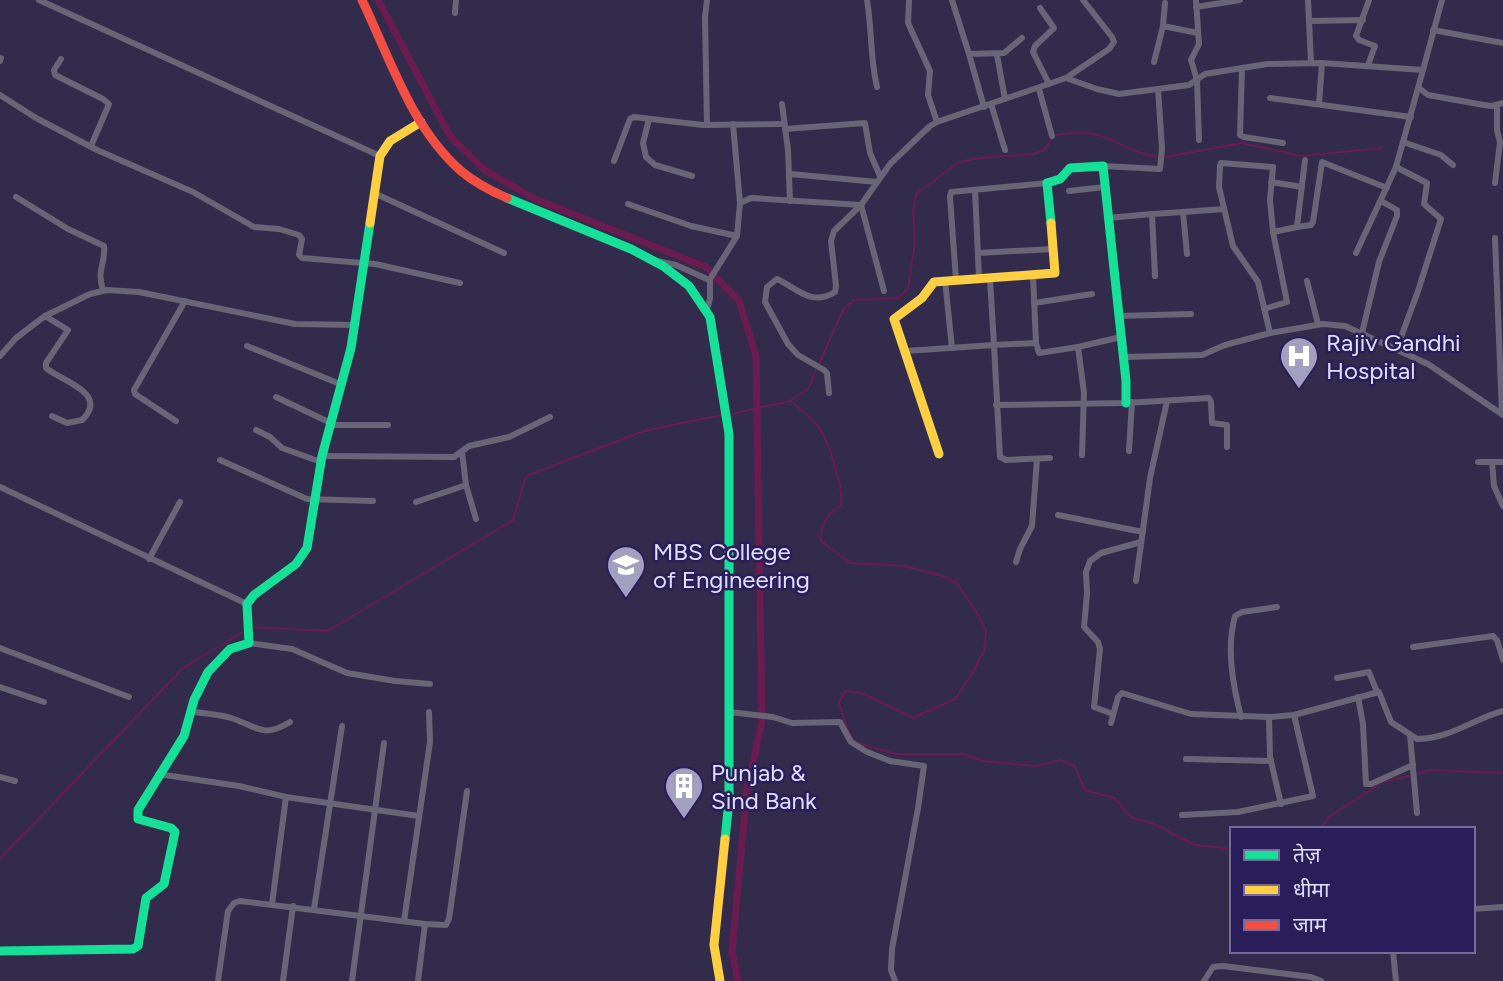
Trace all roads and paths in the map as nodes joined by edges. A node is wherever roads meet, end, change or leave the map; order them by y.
1 (39, 0) edge
2 (362, 0) edge
3 (456, 0) edge
4 (707, 0) edge
5 (867, 0) edge
6 (909, 0) edge
7 (952, 0) edge
8 (1083, 0) edge
9 (1240, 0) edge
10 (1308, 0) edge
11 (1369, 0) edge
12 (1442, 0) edge
13 (1165, 3) dead end
14 (1196, 4) edge
15 (1040, 8) dead end
16 (455, 13) dead end
17 (1363, 20) junction
18 (1309, 21) junction
19 (1163, 26) junction
20 (1433, 30) junction
21 (1198, 33) junction
22 (1022, 38) dead end
23 (1503, 43) edge
24 (969, 54) junction
25 (997, 55) junction
26 (61, 59) dead end
27 (1154, 62) dead end
28 (1311, 63) junction
29 (1322, 63) junction
30 (1368, 65) junction
31 (1242, 68) junction
32 (1423, 71) junction
33 (1066, 78) junction
34 (1197, 80) junction
35 (1049, 84) junction
36 (877, 87) dead end
37 (1419, 88) junction
38 (1039, 89) junction
39 (1158, 89) junction
40 (0, 95) edge
41 (1270, 98) dead end
42 (1005, 99) junction
43 (782, 104) dead end
44 (1319, 104) junction
45 (1500, 104) edge
46 (987, 105) junction
47 (1411, 117) junction
48 (649, 118) junction
49 (421, 122) junction
50 (937, 122) junction
51 (733, 124) junction
52 (707, 125) junction
53 (785, 126) junction
54 (1052, 136) dead end
55 (1199, 140) dead end
56 (1283, 142) dead end
57 (91, 146) junction
58 (1402, 146) junction
59 (1005, 150) dead end
60 (380, 156) junction
61 (614, 160) dead end
62 (1305, 160) dead end
63 (1453, 164) dead end
64 (1104, 166) junction
65 (1396, 167) junction
66 (790, 174) junction
67 (692, 176) dead end
68 (879, 179) junction
69 (1271, 182) junction
70 (1047, 183) junction
71 (1495, 183) dead end
72 (1105, 187) junction
73 (1302, 187) junction
74 (1387, 188) junction
75 (975, 190) junction
76 (1069, 191) dead end
77 (374, 193) junction
78 (16, 197) dead end
79 (790, 201) junction
80 (1381, 201) junction
81 (628, 204) dead end
82 (740, 204) junction
83 (862, 205) junction
84 (1224, 209) junction
85 (1183, 212) junction
86 (1152, 215) junction
87 (1108, 218) junction
88 (1297, 227) junction
89 (1273, 232) junction
90 (737, 236) junction
91 (1495, 238) dead end
92 (1053, 249) junction
93 (504, 253) dead end
94 (978, 253) junction
95 (1356, 253) dead end
96 (1187, 254) dead end
97 (1499, 259) edge
98 (651, 261) junction
99 (363, 263) junction
100 (1033, 275) junction
101 (1155, 276) dead end
102 (979, 278) junction
103 (710, 279) junction
104 (956, 279) junction
105 (990, 279) junction
106 (945, 280) junction
107 (1307, 281) dead end
108 (460, 283) dead end
109 (103, 290) junction
110 (884, 291) dead end
111 (1093, 294) dead end
112 (185, 301) junction
113 (1034, 303) junction
114 (1500, 307) edge
115 (707, 309) junction
116 (1264, 309) junction
117 (1191, 314) dead end
118 (45, 316) junction
119 (1118, 316) junction
120 (1318, 324) junction
121 (355, 326) junction
122 (1270, 333) junction
123 (1362, 333) junction
124 (1121, 337) junction
125 (1036, 342) junction
126 (994, 345) junction
127 (247, 346) dead end
128 (1078, 347) junction
129 (951, 348) junction
130 (1397, 348) junction
131 (905, 351) junction
132 (0, 356) edge
133 (1123, 357) junction
134 (1502, 373) edge
135 (340, 384) junction
136 (829, 393) dead end
137 (276, 397) dead end
138 (1167, 401) junction
139 (1084, 402) junction
140 (1129, 402) junction
141 (996, 405) junction
142 (1503, 415) edge
143 (52, 416) dead end
144 (550, 417) dead end
145 (176, 421) dead end
146 (331, 424) junction
147 (388, 425) dead end
148 (256, 430) dead end
149 (1227, 447) dead end
150 (1129, 451) dead end
151 (462, 452) junction
152 (939, 454) dead end
153 (1082, 455) dead end
154 (1050, 458) dead end
155 (321, 459) junction
156 (1037, 459) junction
157 (220, 460) dead end
158 (1503, 461) edge
159 (1478, 462) dead end
160 (1492, 462) junction
161 (466, 485) junction
162 (0, 488) edge
163 (316, 500) junction
164 (373, 501) dead end
165 (180, 502) dead end
166 (416, 502) dead end
167 (1503, 506) edge
168 (1058, 516) dead end
169 (476, 519) dead end
170 (1143, 532) junction
171 (1141, 542) junction
172 (149, 559) junction
173 (1016, 562) dead end
174 (1136, 581) dead end
175 (247, 604) junction
176 (1278, 607) dead end
177 (250, 640) junction
178 (1413, 647) dead end
179 (0, 648) edge
180 (1503, 660) edge
181 (1337, 678) dead end
182 (430, 684) dead end
183 (0, 687) edge
184 (1377, 692) junction
185 (129, 696) dead end
186 (1358, 697) junction
187 (44, 702) dead end
188 (1503, 711) edge
189 (190, 712) junction
190 (429, 712) dead end
191 (729, 712) junction
192 (1113, 714) junction
193 (1294, 715) junction
194 (1241, 717) junction
195 (1269, 718) junction
196 (290, 722) dead end
197 (1111, 723) dead end
198 (342, 726) dead end
199 (1410, 735) junction
200 (384, 743) dead end
201 (1186, 759) dead end
202 (1271, 761) junction
203 (1414, 767) junction
204 (158, 774) junction
205 (0, 777) edge
206 (15, 781) dead end
207 (467, 791) dead end
208 (286, 797) junction
209 (332, 803) junction
210 (1281, 804) junction
211 (375, 809) junction
212 (1417, 813) dead end
213 (1182, 815) dead end
214 (419, 816) junction
215 (272, 904) junction
216 (293, 906) junction
217 (1503, 907) edge
218 (314, 909) junction
219 (1475, 909) edge
220 (361, 917) junction
221 (404, 921) junction
222 (425, 925) junction
223 (0, 951) edge
224 (1393, 953) edge
225 (218, 981) edge
226 (283, 981) edge
227 (352, 981) edge
228 (418, 981) edge
229 (720, 981) edge
230 (895, 981) edge
231 (1204, 981) edge
232 (1321, 981) edge
233 (1396, 981) edge

1 - 60 street
2 - 49 street
3 - 16 street
4 - 52 street
5 - 36 street
6 - 50 street
7 - 24 street
8 - 33 street
9 - 14 street
10 - 18 street
11 - 17 street
12 - 20 street
13 - 19 street
14 - 21 street
15 - 35 street
17 - 18 street
17 - 30 street
18 - 28 street
19 - 21 street
19 - 27 street
20 - 23 street
20 - 32 street
21 - 34 street
22 - 25 street
24 - 25 street
24 - 46 street
25 - 42 street
26 - 57 street
28 - 29 street
28 - 31 street
29 - 30 street
29 - 44 street
30 - 32 street
31 - 34 street
31 - 56 street
32 - 37 street
33 - 35 street
33 - 39 street
34 - 39 street
34 - 55 street
35 - 38 street
37 - 45 street
37 - 47 street
38 - 42 street
38 - 54 street
39 - 64 street
40 - 57 street
41 - 44 street
42 - 46 street
43 - 53 street
44 - 47 street
45 - 71 street
46 - 50 street
46 - 59 street
47 - 58 street
48 - 52 street
48 - 61 street
48 - 67 street
49 - 60 street
49 - 98 street
50 - 68 street
51 - 52 street
51 - 53 street
51 - 82 street
53 - 66 street
53 - 68 street
57 - 99 street
58 - 63 street
58 - 65 street
60 - 77 street
62 - 73 street
64 - 70 street
64 - 72 street
65 - 74 street
65 - 130 street
66 - 68 street
66 - 79 street
68 - 83 street
69 - 73 street
69 - 84 street
69 - 89 street
70 - 75 street
70 - 92 street
72 - 76 street
72 - 87 street
73 - 88 street
74 - 80 street
74 - 88 street
75 - 94 street
75 - 104 street
77 - 93 street
77 - 99 street
78 - 109 street
79 - 82 street
79 - 83 street
80 - 95 street
80 - 123 street
81 - 90 street
82 - 90 street
83 - 110 street
83 - 136 street
84 - 85 street
84 - 116 street
85 - 86 street
85 - 96 street
86 - 87 street
86 - 101 street
87 - 119 street
88 - 89 street
89 - 116 street
90 - 103 street
91 - 97 street
92 - 94 street
92 - 100 street
94 - 102 street
97 - 114 street
98 - 103 street
98 - 115 street
99 - 108 street
99 - 121 street
100 - 105 street
100 - 113 street
102 - 104 street
102 - 105 street
103 - 115 street
104 - 106 street
105 - 126 street
106 - 129 street
106 - 131 street
107 - 120 street
109 - 112 street
109 - 118 street
111 - 113 street
112 - 121 street
112 - 145 street
113 - 125 street
114 - 134 street
115 - 191 street
116 - 122 street
117 - 119 street
118 - 132 street
118 - 143 street
119 - 124 street
120 - 122 street
120 - 123 street
121 - 135 street
122 - 133 street
123 - 130 street
124 - 128 street
124 - 133 street
125 - 126 street
125 - 128 street
126 - 129 street
126 - 141 street
127 - 135 street
128 - 139 street
129 - 131 street
130 - 142 street
131 - 152 street
133 - 140 street
134 - 142 street
135 - 146 street
137 - 146 street
138 - 140 street
138 - 149 street
138 - 170 street
139 - 140 street
139 - 141 street
139 - 153 street
140 - 150 street
141 - 156 street
144 - 151 street
146 - 147 street
146 - 155 street
148 - 155 street
151 - 155 street
151 - 161 street
154 - 156 street
155 - 163 street
156 - 173 street
157 - 163 street
158 - 160 street
159 - 160 street
160 - 167 street
161 - 166 street
161 - 169 street
162 - 172 street
163 - 164 street
163 - 175 street
165 - 172 street
168 - 170 street
170 - 171 street
171 - 174 street
171 - 192 street
172 - 175 street
175 - 177 street
176 - 194 street
177 - 182 street
177 - 189 street
178 - 180 street
179 - 185 street
181 - 184 street
183 - 187 street
184 - 186 street
184 - 199 street
186 - 193 street
186 - 203 street
188 - 199 street
189 - 196 street
189 - 204 street
190 - 214 street
191 - 229 street
191 - 230 street
192 - 194 street
192 - 197 street
193 - 195 street
193 - 210 street
194 - 195 street
195 - 202 street
198 - 209 street
199 - 203 street
200 - 211 street
201 - 202 street
202 - 210 street
203 - 212 street
204 - 208 street
204 - 223 street
205 - 206 street
207 - 222 street
208 - 209 street
208 - 215 street
209 - 211 street
209 - 218 street
210 - 213 street
211 - 214 street
211 - 220 street
214 - 221 street
215 - 216 street
215 - 225 street
216 - 218 street
216 - 226 street
217 - 219 street
218 - 220 street
220 - 221 street
220 - 227 street
221 - 222 street
222 - 228 street
224 - 233 street
231 - 232 street

